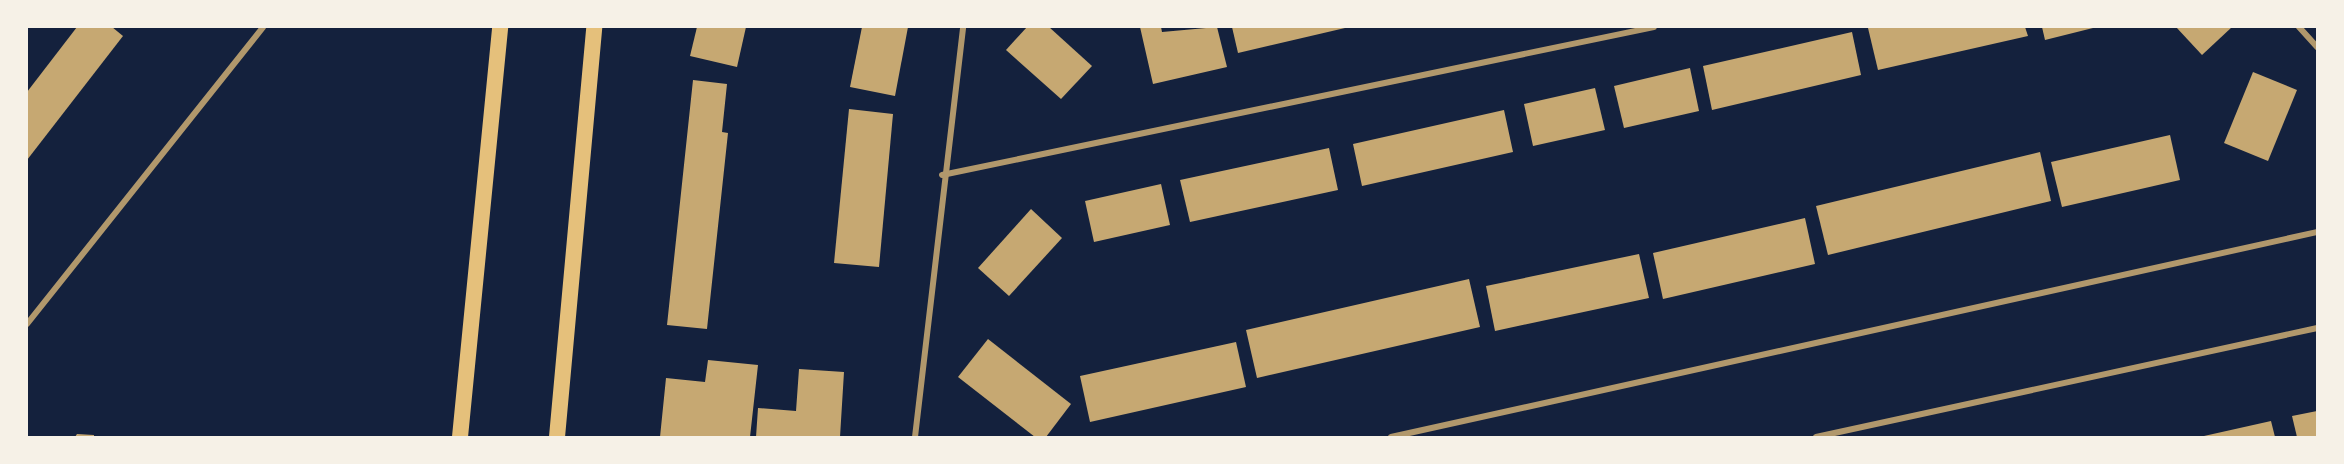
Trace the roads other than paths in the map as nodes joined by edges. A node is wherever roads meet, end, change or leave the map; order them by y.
1 (263, 27) edge
2 (500, 27) edge
3 (594, 27) edge
4 (963, 27) edge
5 (1654, 27) edge
6 (2299, 27) edge
7 (2317, 47) edge
8 (942, 175) junction
9 (2317, 232) edge
10 (27, 324) edge
11 (2317, 328) edge
12 (460, 437) edge
13 (557, 437) edge
14 (915, 437) edge
15 (1391, 437) edge
16 (1816, 437) edge

1 - 10 street
2 - 12 highway
3 - 13 highway
4 - 8 street
5 - 8 street
6 - 7 street
8 - 14 street
9 - 15 street
11 - 16 street

